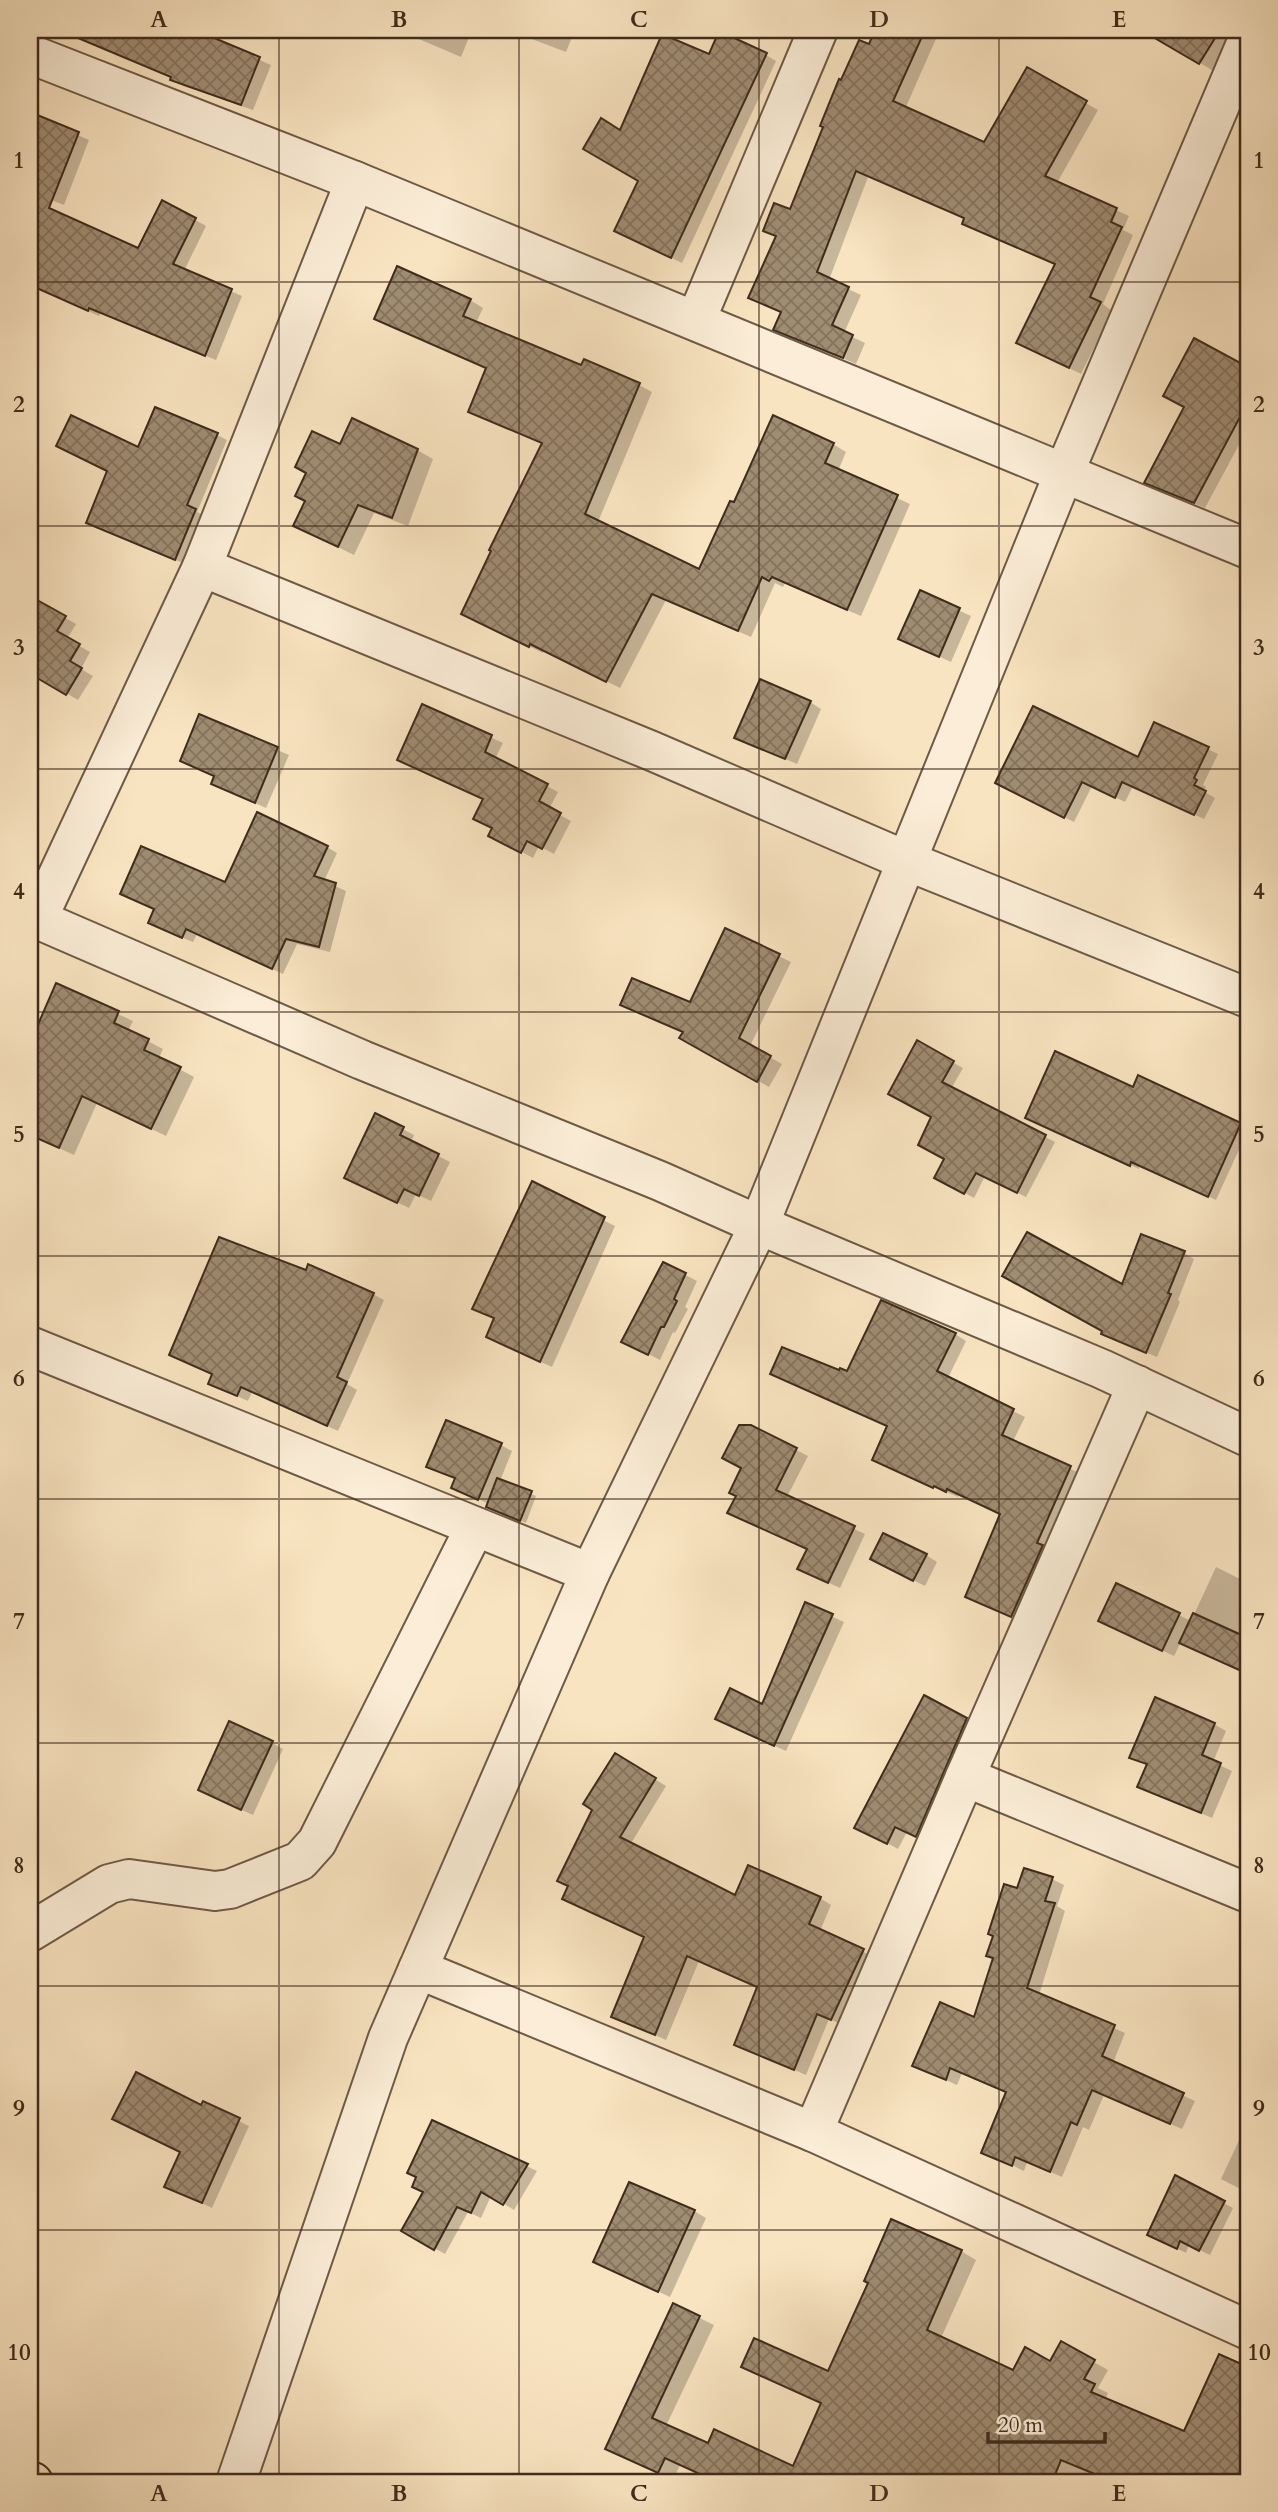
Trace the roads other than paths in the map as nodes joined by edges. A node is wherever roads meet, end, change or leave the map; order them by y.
1 (818, 30) edge
2 (1248, 39) edge
3 (30, 54) edge
4 (355, 181) junction
5 (696, 320) junction
6 (1064, 473) junction
7 (1248, 549) edge
8 (202, 567) junction
9 (907, 861) junction
10 (34, 918) edge
11 (1248, 998) edge
12 (759, 1225) junction
13 (30, 1346) edge
14 (1137, 1385) junction
15 (1248, 1437) edge
16 (475, 1527) junction
17 (590, 1573) junction
18 (965, 1777) junction
19 (1248, 1893) edge
20 (30, 1932) edge
21 (418, 1969) junction
22 (813, 2132) junction
23 (1248, 2330) edge
24 (236, 2482) edge

1 - 5 street
2 - 6 street
3 - 4 street
4 - 5 street
4 - 8 street
5 - 6 street
6 - 7 street
6 - 9 street
8 - 9 street
8 - 10 street
9 - 11 street
9 - 12 street
10 - 12 street
12 - 14 street
12 - 17 street
13 - 16 street
14 - 15 street
14 - 18 street
16 - 17 street
16 - 20 street
17 - 21 street
18 - 19 street
18 - 22 street
21 - 22 street
21 - 24 street
22 - 23 street

